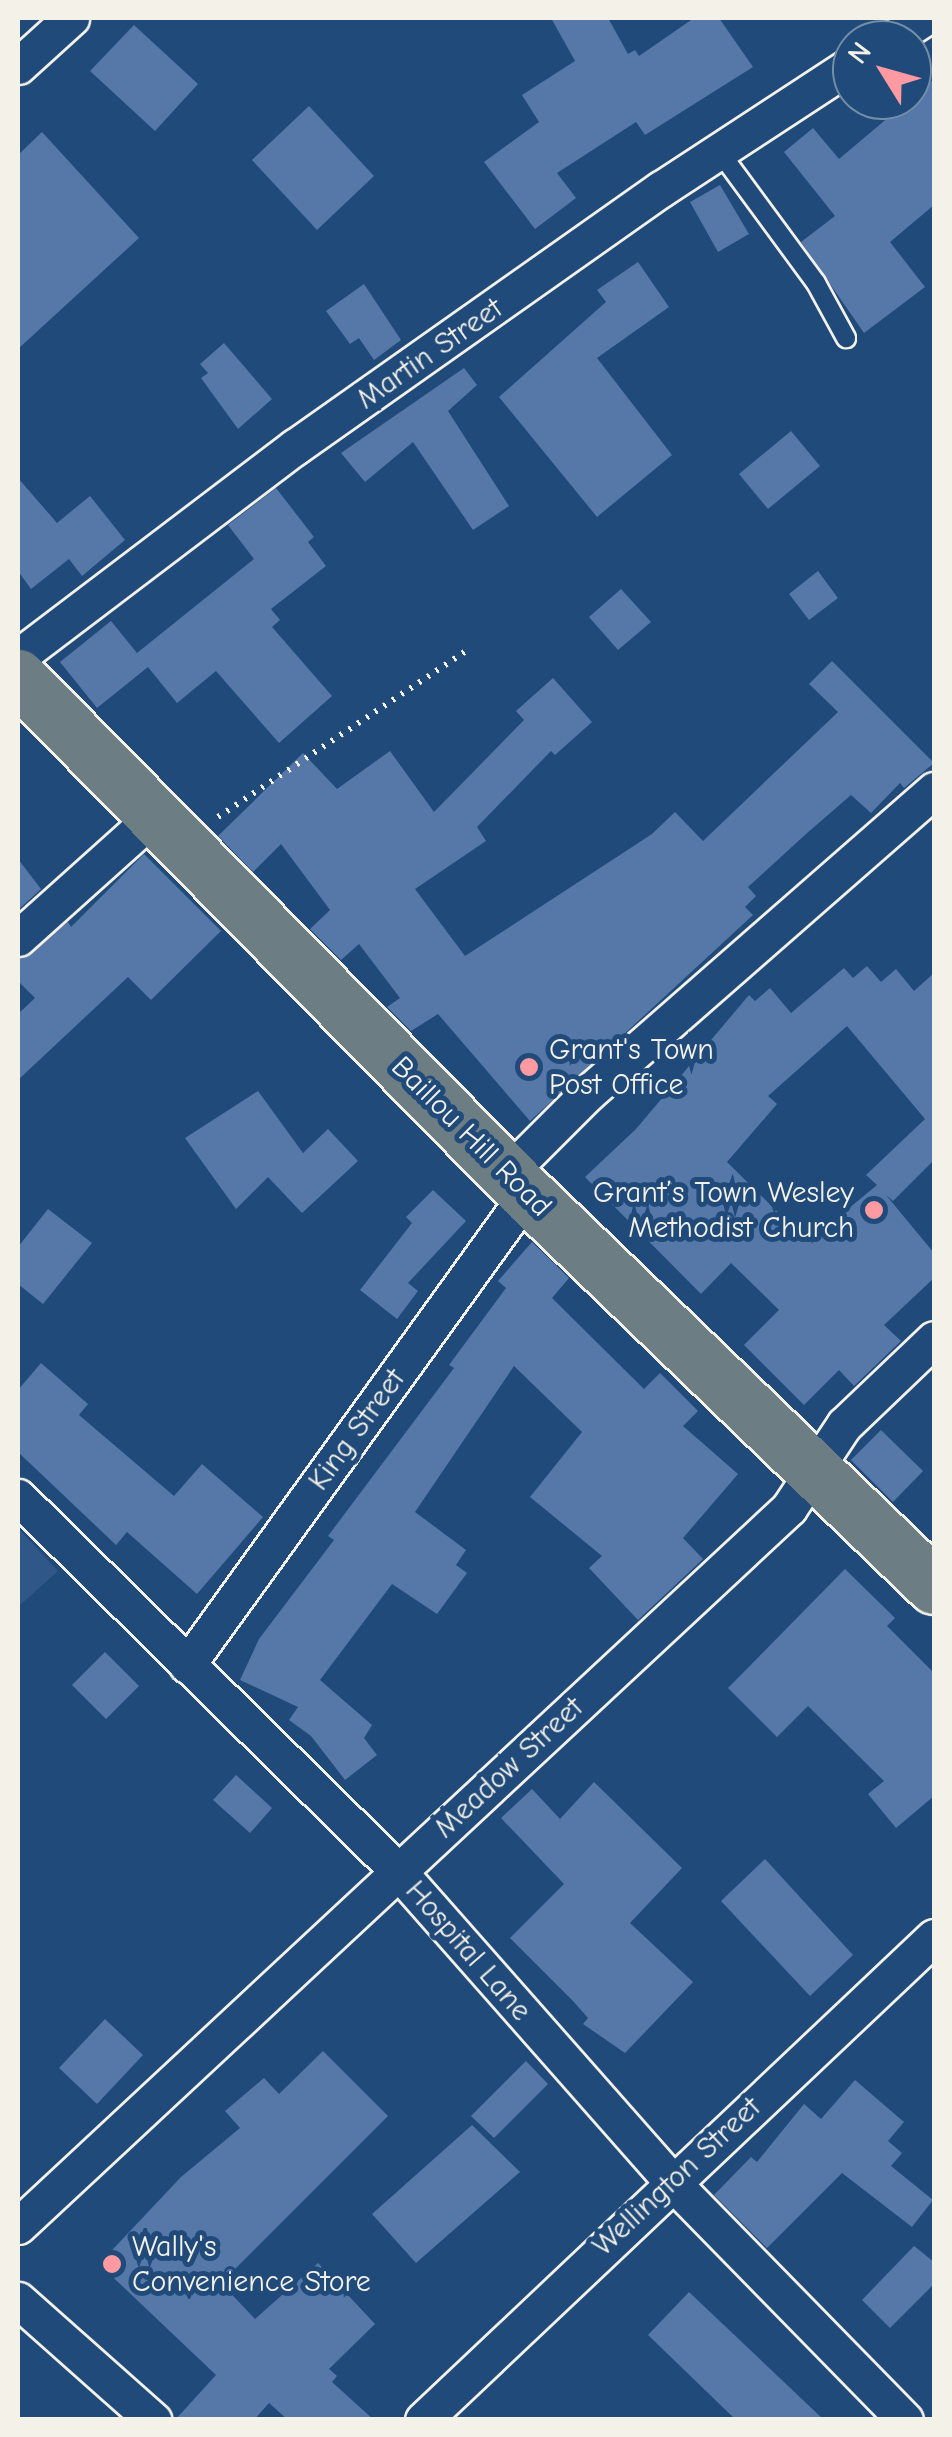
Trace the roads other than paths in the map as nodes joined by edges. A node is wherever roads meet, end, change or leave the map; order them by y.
1 (71, 18) edge
2 (18, 66) edge
3 (832, 77) edge
4 (719, 151) junction
5 (846, 338) dead end
6 (18, 656) edge
7 (18, 678) edge
8 (934, 790) edge
9 (166, 830) junction
10 (18, 938) edge
11 (518, 1184) junction
12 (934, 1339) edge
13 (816, 1467) junction
14 (18, 1497) edge
15 (934, 1586) edge
16 (187, 1665) junction
17 (398, 1871) junction
18 (934, 1937) edge
19 (671, 2182) junction
20 (18, 2226) edge
21 (18, 2300) edge
22 (154, 2420) edge
23 (423, 2420) edge
24 (905, 2420) edge

1 - 2 street
3 - 4 street, Martin Street
4 - 5 lane
4 - 6 street, Martin Street
7 - 9 main road, Baillou Hill Road
8 - 11 street, King Street
9 - 10 street
9 - 11 main road, Baillou Hill Road
11 - 13 main road, Baillou Hill Road
11 - 16 street, King Street
12 - 13 street, Meadow Street
13 - 15 main road, Baillou Hill Road
13 - 17 street, Meadow Street
14 - 16 street, Hospital Lane
16 - 17 street, Hospital Lane
17 - 19 street, Hospital Lane
17 - 20 street, Meadow Street
18 - 19 street, Wellington Street
19 - 23 street, Wellington Street
19 - 24 street, Hospital Lane
21 - 22 street

